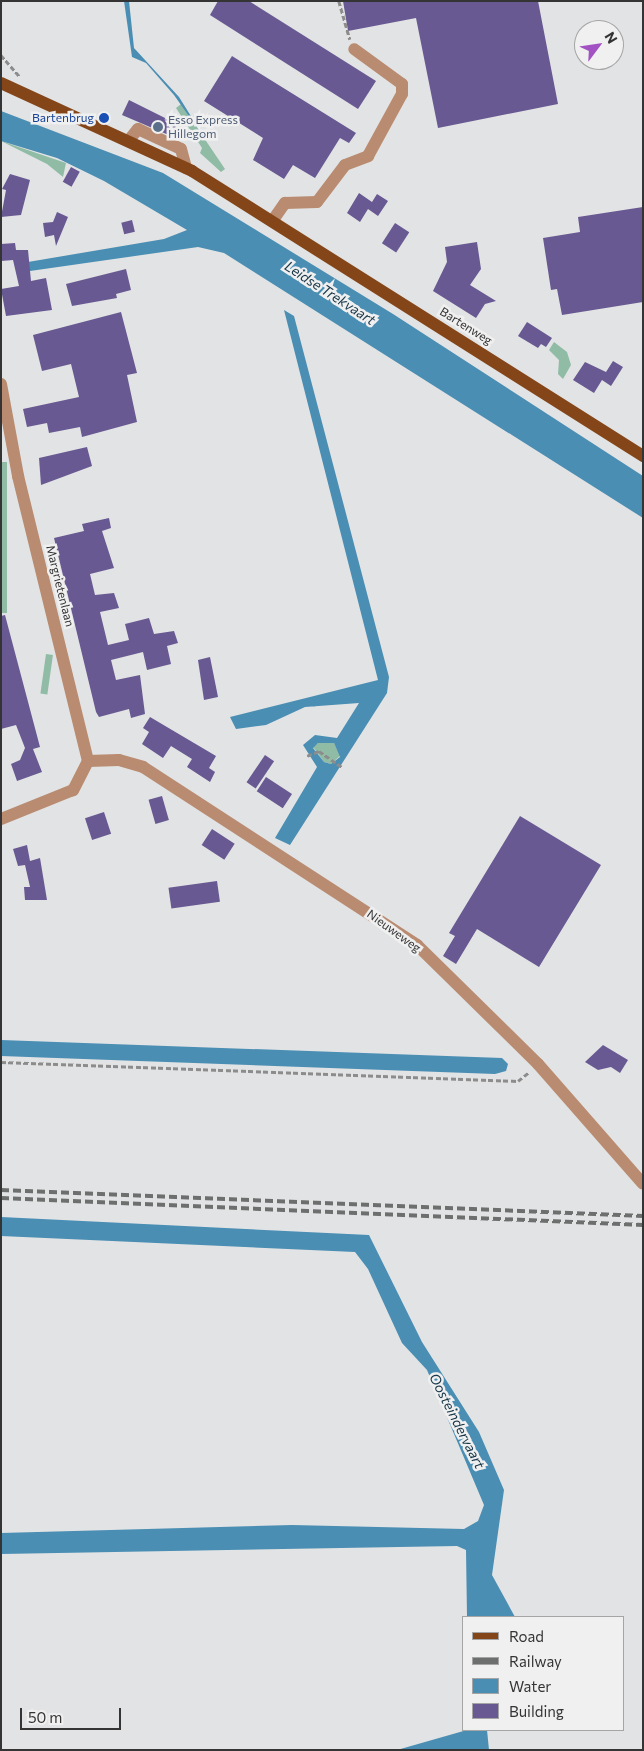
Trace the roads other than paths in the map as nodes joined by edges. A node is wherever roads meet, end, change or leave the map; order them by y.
1 (354, 49) road end
2 (2, 84) edge
3 (273, 220) junction
4 (1, 384) edge
5 (643, 456) edge
6 (88, 761) junction
7 (1, 819) edge
8 (643, 1184) edge

1 - 3 street
2 - 3 main road, Bartenweg
3 - 5 main road, Bartenweg
4 - 6 street, Margrietenlaan
6 - 7 street
6 - 8 street, Nieuweweg

